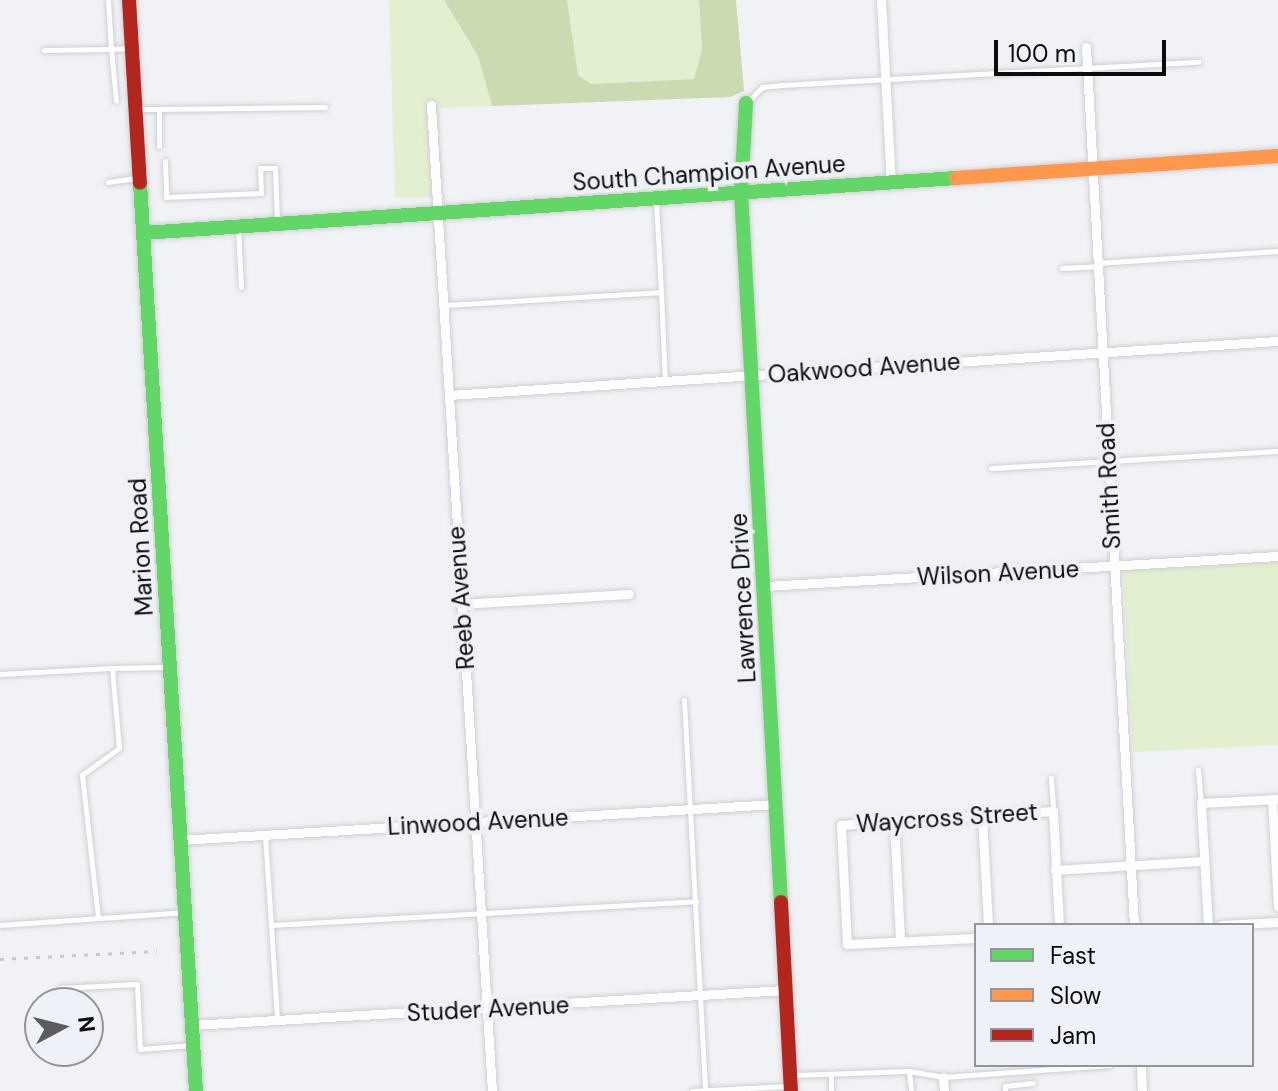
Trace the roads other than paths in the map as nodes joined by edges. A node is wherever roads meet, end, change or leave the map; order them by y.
1 (108, 0) edge
2 (129, 0) edge
3 (881, 0) edge
4 (132, 47) junction
5 (1086, 47) dead end
6 (111, 49) junction
7 (44, 50) dead end
8 (1198, 62) dead end
9 (1087, 67) junction
10 (886, 80) junction
11 (116, 101) dead end
12 (746, 103) joint
13 (431, 105) dead end
14 (325, 107) dead end
15 (135, 109) junction
16 (159, 109) junction
17 (159, 146) dead end
18 (1278, 156) edge
19 (165, 161) dead end
20 (1092, 168) junction
21 (139, 178) junction
22 (108, 182) dead end
23 (891, 183) junction
24 (741, 192) junction
25 (656, 198) junction
26 (440, 213) junction
27 (277, 224) junction
28 (238, 227) junction
29 (143, 233) junction
30 (1278, 251) edge
31 (1097, 264) junction
32 (1062, 268) dead end
33 (241, 287) dead end
34 (661, 292) junction
35 (445, 305) junction
36 (1278, 341) edge
37 (1103, 353) junction
38 (753, 376) junction
39 (665, 382) junction
40 (449, 395) junction
41 (1278, 451) edge
42 (1108, 461) junction
43 (991, 468) dead end
44 (1278, 556) edge
45 (1113, 566) junction
46 (765, 586) junction
47 (629, 594) dead end
48 (460, 604) junction
49 (170, 667) junction
50 (112, 668) junction
51 (0, 674) edge
52 (684, 700) dead end
53 (1198, 770) dead end
54 (1051, 778) dead end
55 (1275, 799) edge
56 (1201, 803) junction
57 (775, 804) junction
58 (691, 809) junction
59 (1053, 811) junction
60 (982, 816) junction
61 (894, 821) junction
62 (475, 822) junction
63 (265, 834) junction
64 (180, 840) junction
65 (1204, 861) junction
66 (1131, 866) junction
67 (1055, 870) junction
68 (696, 901) junction
69 (1278, 907) edge
70 (185, 912) junction
71 (481, 912) junction
72 (98, 917) junction
73 (1278, 922) edge
74 (988, 923) edge
75 (1059, 923) edge
76 (1134, 923) edge
77 (1208, 923) edge
78 (1254, 923) edge
79 (0, 925) edge
80 (271, 925) junction
81 (974, 938) edge
82 (900, 941) junction
83 (79, 987) edge
84 (785, 990) junction
85 (702, 995) junction
86 (486, 1008) junction
87 (277, 1020) junction
88 (192, 1025) junction
89 (193, 1045) junction
90 (1080, 1067) edge
91 (1141, 1067) edge
92 (909, 1071) junction
93 (1005, 1072) junction
94 (831, 1074) junction
95 (943, 1077) junction
96 (1033, 1083) dead end
97 (791, 1084) edge
98 (1005, 1088) edge
99 (705, 1090) edge
100 (196, 1091) edge
101 (492, 1091) edge
102 (692, 1091) edge
103 (831, 1091) edge
104 (911, 1091) edge
105 (944, 1091) edge
106 (1142, 1091) edge

1 - 6 lane
2 - 4 street, Marion Road
3 - 10 street
4 - 6 lane
4 - 15 street, Marion Road
5 - 9 street, Smith Road
6 - 7 lane
6 - 11 lane
8 - 9 lane
9 - 10 lane
9 - 20 street, Smith Road
10 - 12 lane
10 - 23 street
12 - 24 street, Lawrence Drive
13 - 26 street, Reeb Avenue
14 - 16 lane
15 - 16 lane
15 - 21 street, Marion Road
16 - 17 lane
18 - 20 street, South Champion Avenue
19 - 27 lane
20 - 23 street, South Champion Avenue
20 - 31 street, Smith Road
21 - 22 lane
21 - 29 street, Marion Road
23 - 24 street, South Champion Avenue
24 - 25 street, South Champion Avenue
24 - 38 street, Lawrence Drive
25 - 26 street, South Champion Avenue
25 - 34 lane
26 - 27 street, South Champion Avenue
26 - 35 street, Reeb Avenue
27 - 28 street, South Champion Avenue
28 - 29 street, South Champion Avenue
28 - 33 lane
29 - 49 street, Marion Road
30 - 31 lane
31 - 32 lane
31 - 37 street, Smith Road
34 - 35 lane
34 - 39 lane
35 - 40 street, Reeb Avenue
36 - 37 street, Oakwood Avenue
37 - 38 street, Oakwood Avenue
37 - 42 street, Smith Road
38 - 39 street, Oakwood Avenue
38 - 46 street, Lawrence Drive
39 - 40 street, Oakwood Avenue
40 - 48 street, Reeb Avenue
41 - 42 lane
42 - 43 lane
42 - 45 street, Smith Road
44 - 45 street, Wilson Avenue
45 - 46 street, Wilson Avenue
45 - 66 street, Smith Road
46 - 57 street, Lawrence Drive
47 - 48 street
48 - 62 street, Reeb Avenue
49 - 50 lane
49 - 64 street, Marion Road
50 - 51 lane
50 - 72 lane
52 - 58 lane
53 - 56 lane
54 - 59 lane
55 - 56 street
55 - 69 street
56 - 65 street
57 - 58 street, Linwood Avenue
57 - 84 street, Lawrence Drive
58 - 62 street, Linwood Avenue
58 - 68 lane
59 - 60 street, Waycross Street
59 - 67 street
60 - 61 street, Waycross Street
60 - 74 street
61 - 82 street
61 - 82 street, Waycross Street
62 - 63 street, Linwood Avenue
62 - 71 street, Reeb Avenue
63 - 64 street, Linwood Avenue
63 - 80 lane
64 - 70 street, Marion Road
65 - 66 street
65 - 77 street
66 - 67 street
66 - 76 street, Smith Road
67 - 75 street
68 - 71 lane
68 - 85 lane
70 - 72 lane
70 - 88 street, Marion Road
71 - 80 lane
71 - 86 street, Reeb Avenue
72 - 79 lane
73 - 78 street
80 - 87 lane
81 - 82 street
83 - 89 lane
84 - 85 street, Studer Avenue
84 - 97 street, Lawrence Drive
85 - 86 street, Studer Avenue
85 - 99 lane
86 - 87 street, Studer Avenue
86 - 101 street, Reeb Avenue
87 - 88 street, Studer Avenue
88 - 89 street, Marion Road
89 - 100 street, Marion Road
90 - 93 lane
91 - 106 street
92 - 94 lane
92 - 95 lane
92 - 104 lane
93 - 95 lane
93 - 98 lane
94 - 97 lane
94 - 103 lane
95 - 105 street
96 - 98 lane
97 - 99 lane
99 - 102 lane

